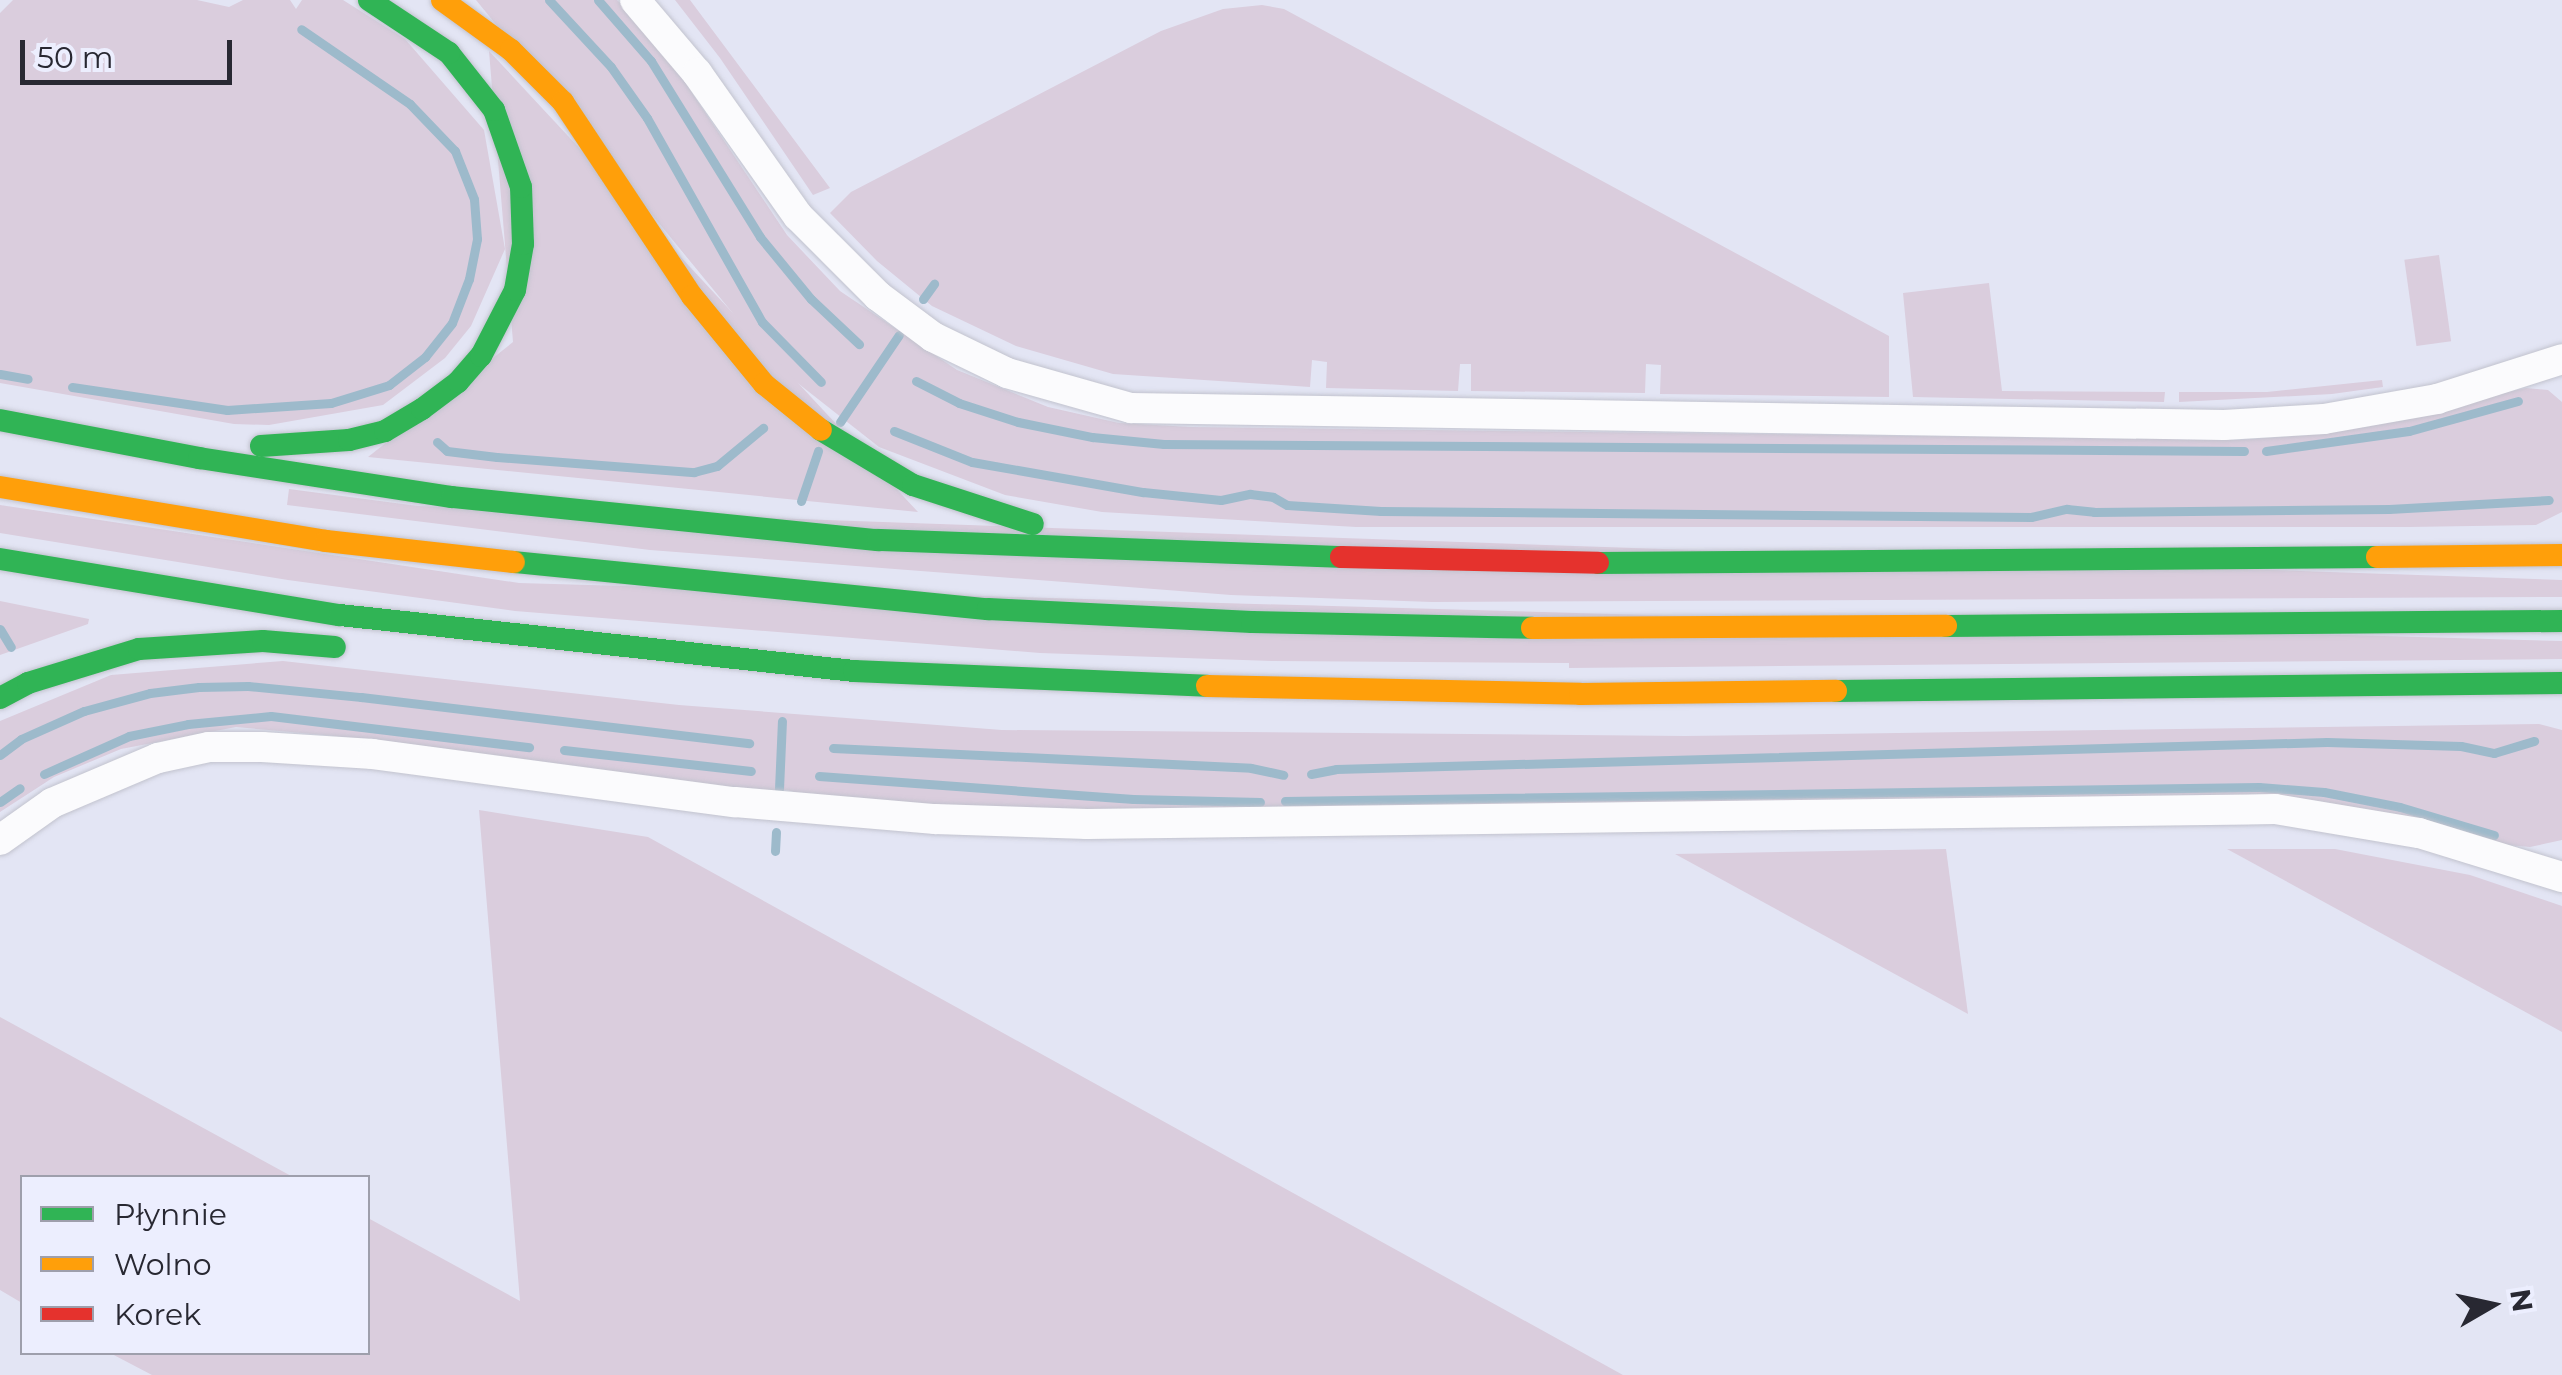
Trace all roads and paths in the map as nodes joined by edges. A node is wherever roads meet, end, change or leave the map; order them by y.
1 (369, 0) edge
2 (442, 0) edge
3 (635, 0) edge
4 (2562, 358) edge
5 (0, 420) edge
6 (199, 458) junction
7 (0, 487) edge
8 (1133, 548) junction
9 (2562, 555) edge
10 (0, 559) edge
11 (2562, 621) edge
12 (482, 633) junction
13 (393, 644) dead end
14 (357, 649) dead end
15 (2562, 683) edge
16 (0, 698) edge
17 (0, 840) edge
18 (2562, 877) edge

1 - 6 highway
2 - 8 highway
3 - 4 street
5 - 6 highway
6 - 8 highway
7 - 11 highway
8 - 9 highway
10 - 12 highway
12 - 13 highway
12 - 15 highway
14 - 16 highway
17 - 18 street

